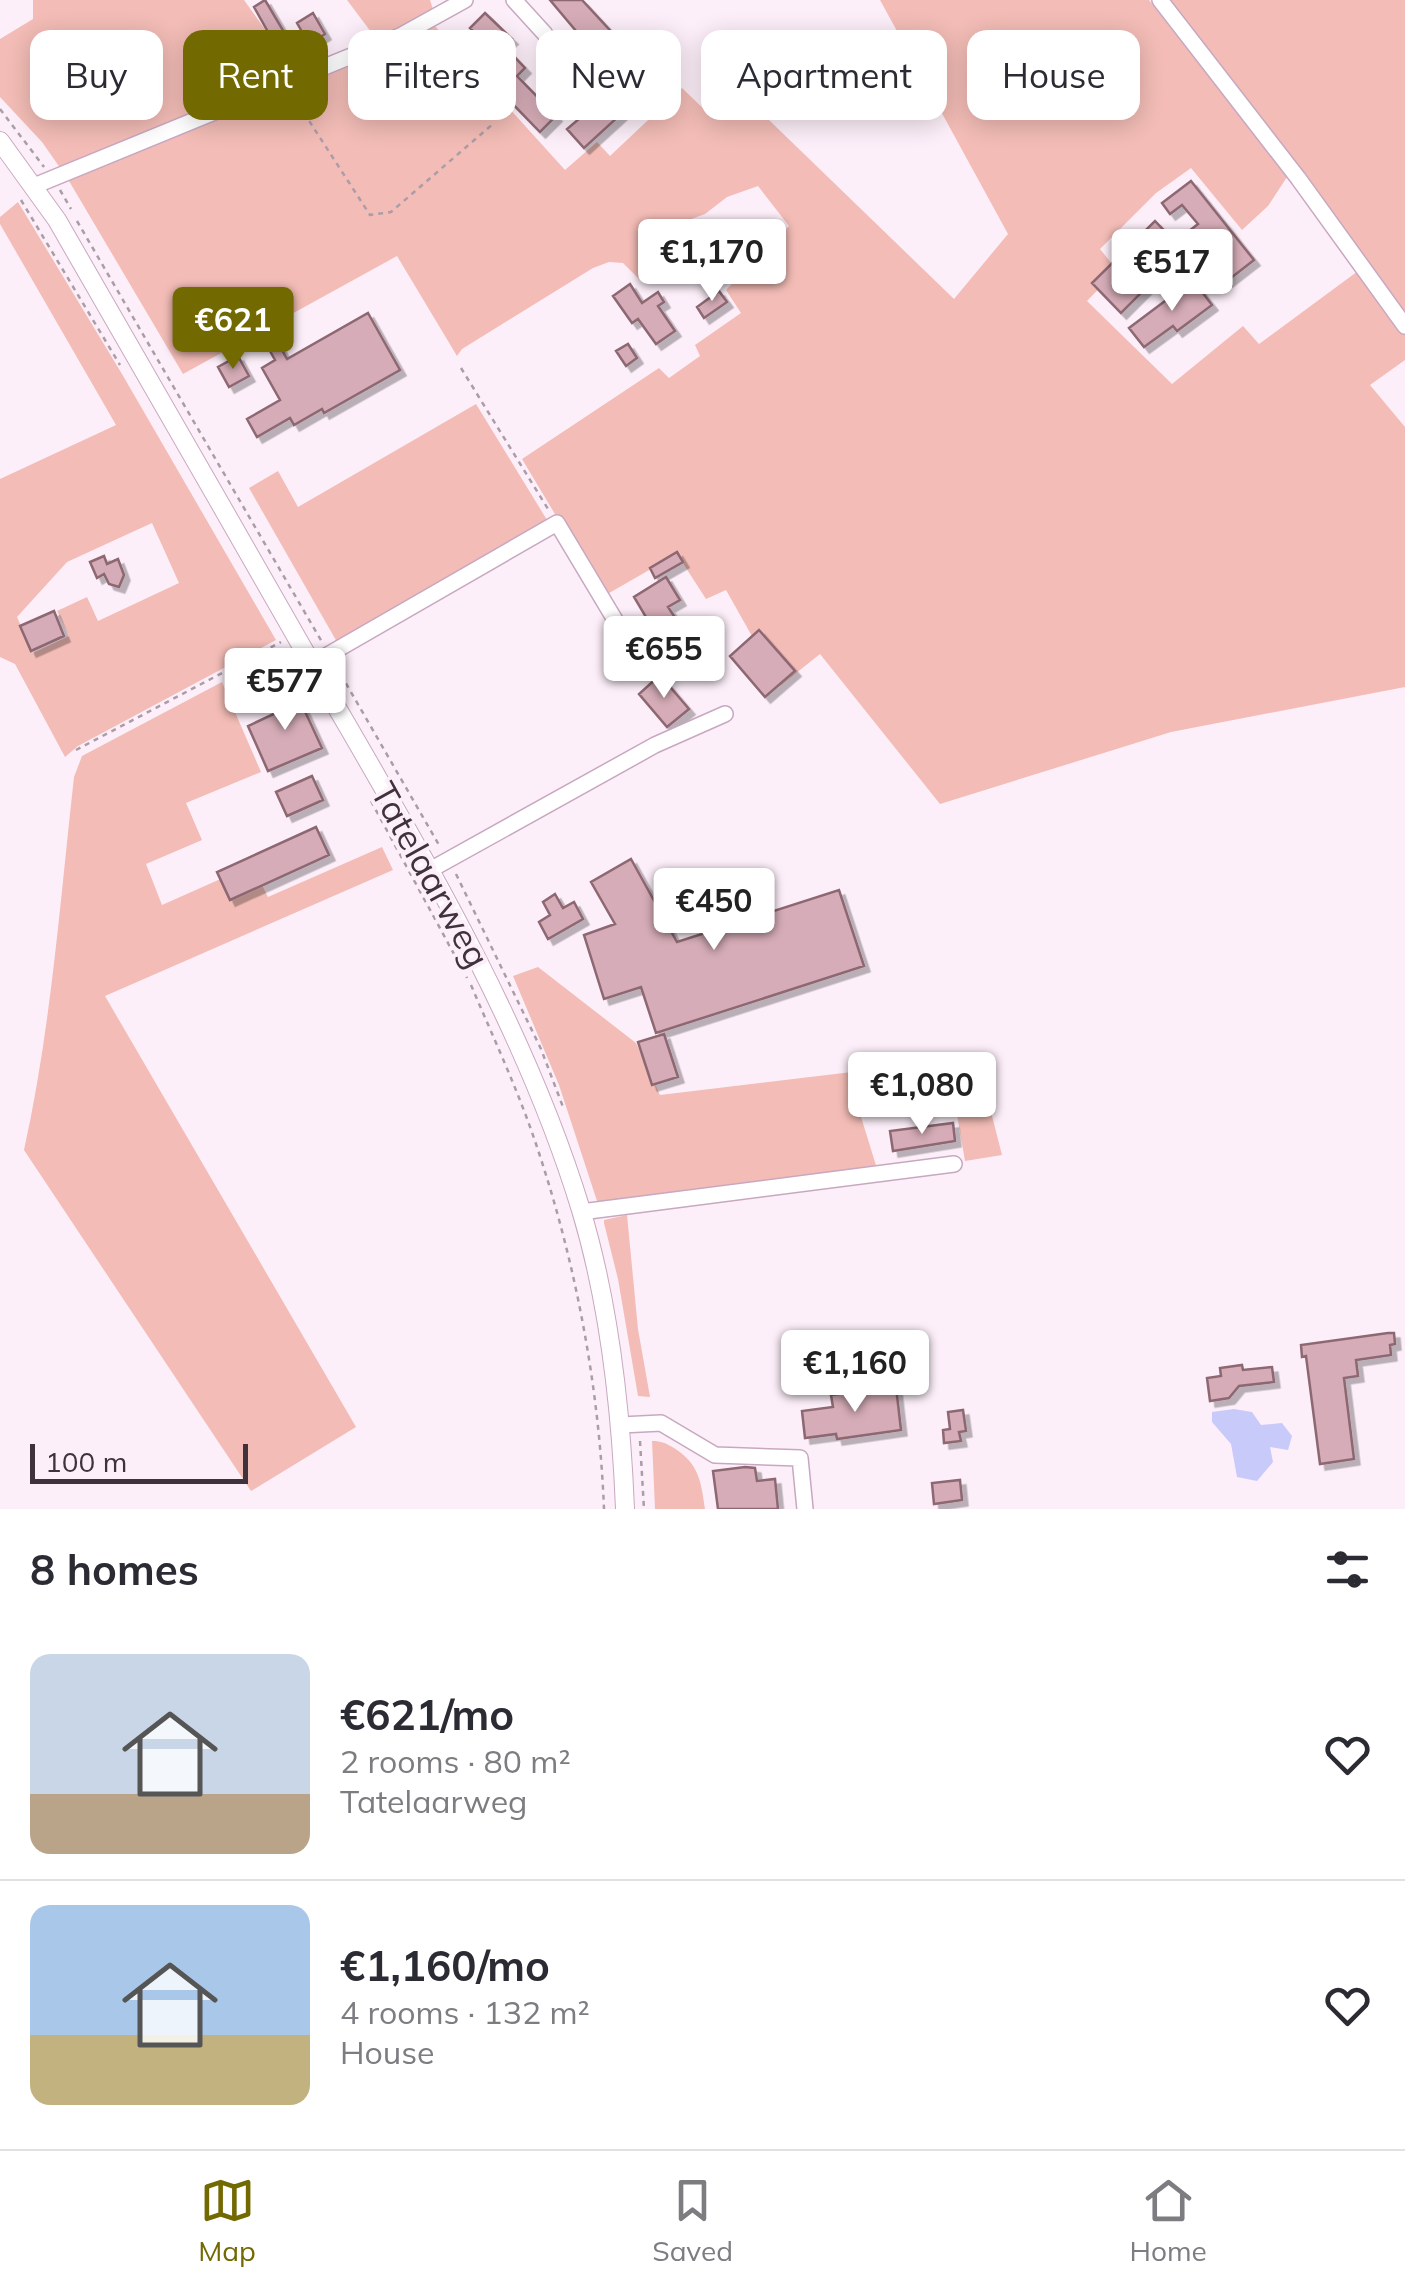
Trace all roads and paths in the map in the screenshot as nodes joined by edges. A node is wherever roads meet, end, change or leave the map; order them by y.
1 (464, 0) edge
2 (514, 0) edge
3 (1160, 0) edge
4 (542, 30) edge
5 (328, 66) edge
6 (195, 120) edge
7 (309, 120) edge
8 (494, 123) dead end
9 (0, 141) edge
10 (25, 189) junction
11 (1405, 326) edge
12 (122, 368) dead end
13 (461, 368) dead end
14 (557, 523) junction
15 (295, 634) junction
16 (639, 660) dead end
17 (312, 664) junction
18 (724, 714) dead end
19 (76, 750) dead end
20 (366, 794) dead end
21 (430, 870) junction
22 (954, 1164) dead end
23 (582, 1212) junction
24 (622, 1425) junction
25 (604, 1509) edge
26 (625, 1509) edge
27 (806, 1509) edge

1 - 5 street
2 - 4 street
3 - 11 street
6 - 10 street
7 - 8 path
9 - 10 main road, Tatelaarweg
10 - 12 path
10 - 15 main road, Tatelaarweg
13 - 14 path
14 - 16 street
14 - 17 street
15 - 17 main road, Tatelaarweg
15 - 19 path
17 - 21 main road, Tatelaarweg
18 - 21 street
20 - 25 path, Tatelaarweg
21 - 23 main road, Tatelaarweg
22 - 23 street
23 - 24 main road, Tatelaarweg
24 - 26 main road, Tatelaarweg
24 - 27 street

